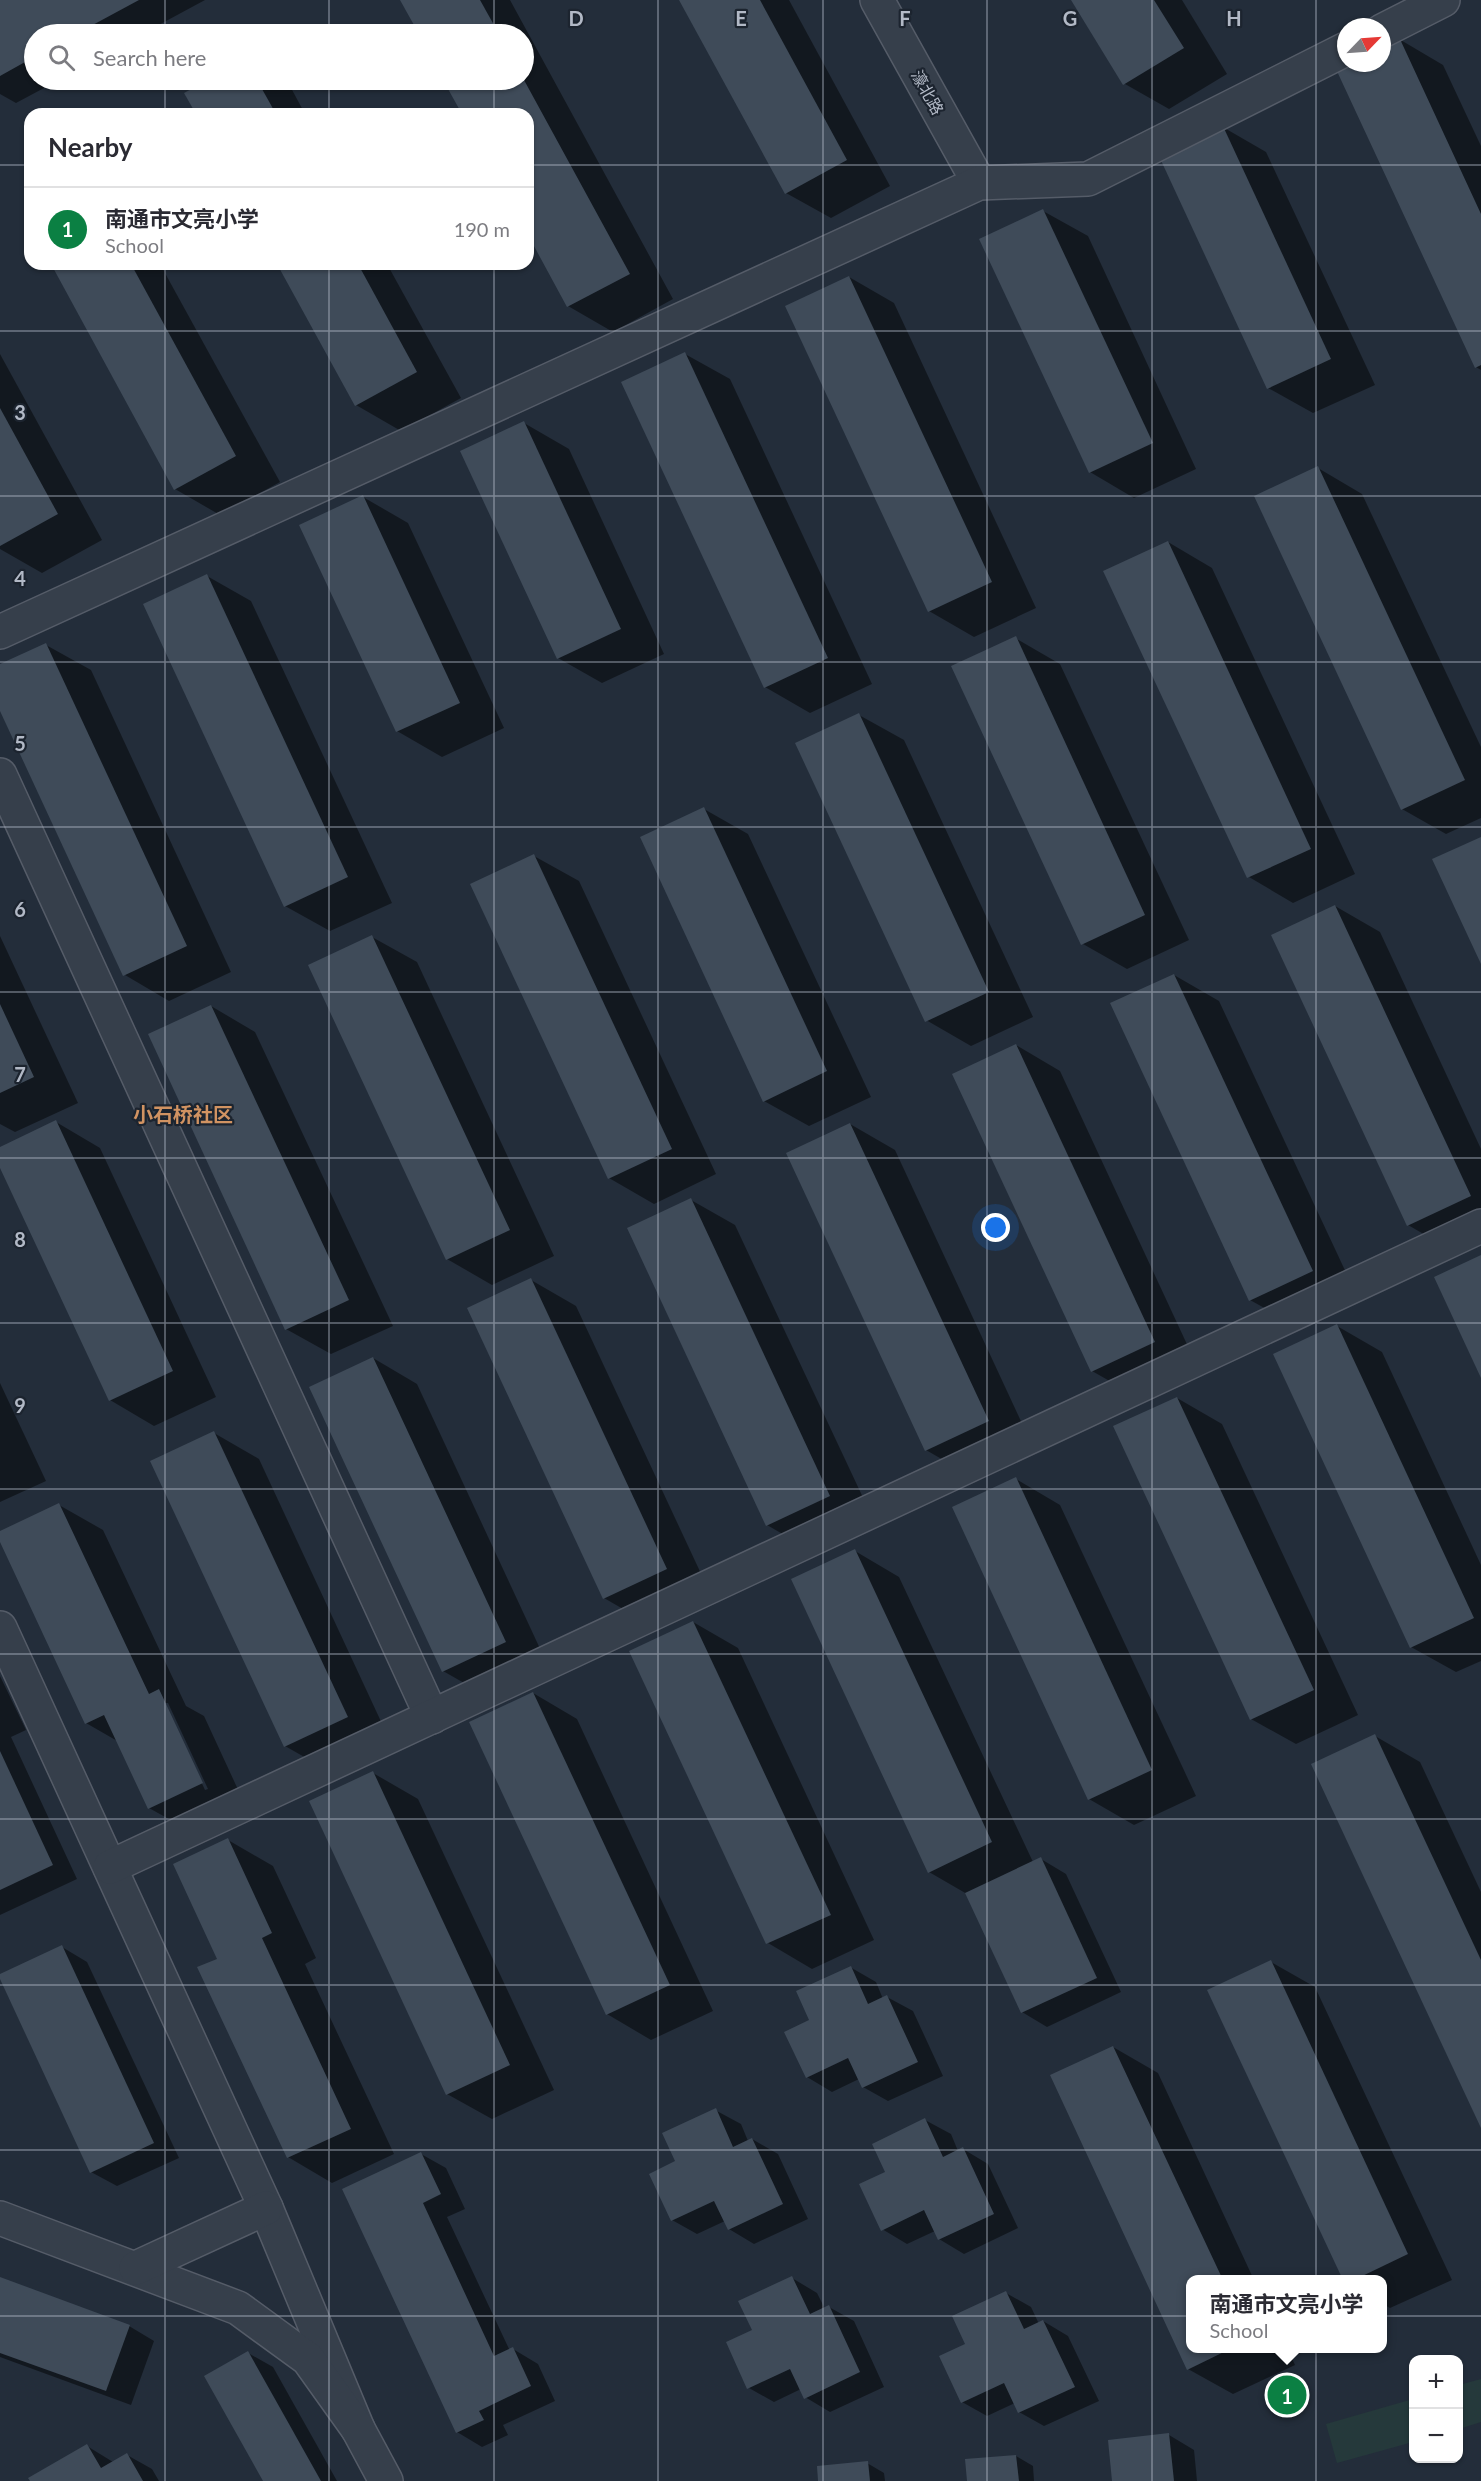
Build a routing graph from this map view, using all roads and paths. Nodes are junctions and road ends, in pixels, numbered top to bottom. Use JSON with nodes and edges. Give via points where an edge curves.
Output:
{"nodes":[{"id":1,"x":877,"y":0,"type":"edge"},
{"id":2,"x":1443,"y":0,"type":"edge"},
{"id":3,"x":1391,"y":26,"type":"edge"},
{"id":4,"x":1337,"y":54,"type":"edge"},
{"id":5,"x":979,"y":183,"type":"junction"},
{"id":6,"x":0,"y":632,"type":"edge"},
{"id":7,"x":0,"y":775,"type":"edge"},
{"id":8,"x":1481,"y":1226,"type":"edge"},
{"id":9,"x":0,"y":1628,"type":"edge"},
{"id":10,"x":432,"y":1716,"type":"junction"},
{"id":11,"x":110,"y":1867,"type":"junction"},
{"id":12,"x":266,"y":2208,"type":"junction"},
{"id":13,"x":0,"y":2218,"type":"edge"},
{"id":14,"x":136,"y":2268,"type":"junction"},
{"id":15,"x":358,"y":2429,"type":"junction"},
{"id":16,"x":386,"y":2481,"type":"edge"}],
"edges":[{"from":1,"to":5,"type":"street","name":"濠北路"},
{"from":2,"to":3,"type":"street"},
{"from":4,"to":5,"type":"street","via":[[1088,179]]},
{"from":5,"to":6,"type":"street"},
{"from":7,"to":10,"type":"street"},
{"from":8,"to":10,"type":"street"},
{"from":9,"to":11,"type":"street"},
{"from":10,"to":11,"type":"street"},
{"from":11,"to":12,"type":"street"},
{"from":12,"to":14,"type":"street"},
{"from":12,"to":15,"type":"street"},
{"from":13,"to":14,"type":"street"},
{"from":14,"to":15,"type":"street","via":[[238,2308],[308,2359]]},
{"from":15,"to":16,"type":"street"}]}
